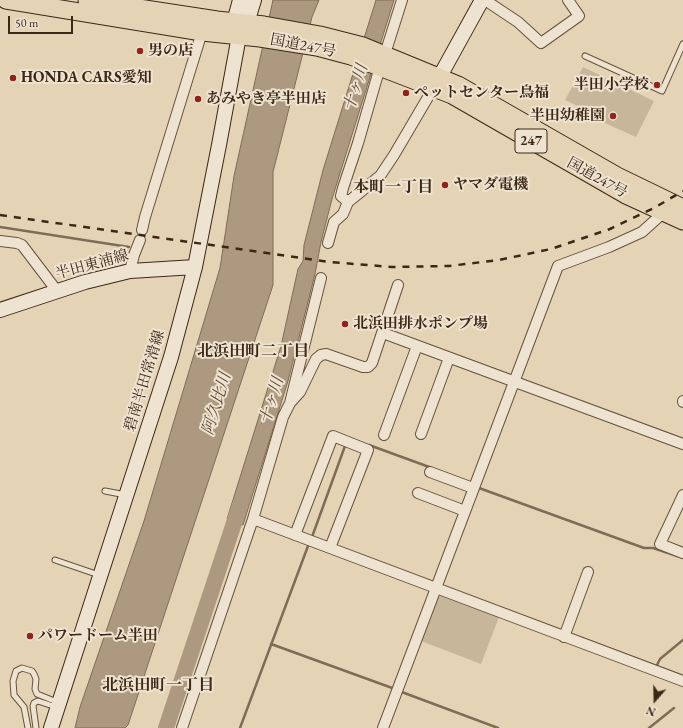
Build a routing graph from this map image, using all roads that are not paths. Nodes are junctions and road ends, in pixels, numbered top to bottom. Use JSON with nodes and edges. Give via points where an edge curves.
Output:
{"nodes":[{"id":1,"x":6,"y":0,"type":"edge"},
{"id":2,"x":87,"y":0,"type":"edge"},
{"id":3,"x":240,"y":0,"type":"edge"},
{"id":4,"x":254,"y":0,"type":"edge"},
{"id":5,"x":402,"y":0,"type":"edge"},
{"id":6,"x":484,"y":0,"type":"edge"},
{"id":7,"x":568,"y":0,"type":"edge"},
{"id":8,"x":249,"y":29,"type":"junction"},
{"id":9,"x":202,"y":32,"type":"junction"},
{"id":10,"x":683,"y":44,"type":"edge"},
{"id":11,"x":585,"y":56,"type":"dead end"},
{"id":12,"x":380,"y":60,"type":"junction"},
{"id":13,"x":437,"y":82,"type":"junction"},
{"id":14,"x":348,"y":202,"type":"junction"},
{"id":15,"x":683,"y":208,"type":"edge"},
{"id":16,"x":663,"y":213,"type":"junction"},
{"id":17,"x":683,"y":221,"type":"edge"},
{"id":18,"x":0,"y":241,"type":"edge"},
{"id":19,"x":328,"y":243,"type":"dead end"},
{"id":20,"x":195,"y":267,"type":"junction"},
{"id":21,"x":130,"y":271,"type":"junction"},
{"id":22,"x":321,"y":278,"type":"dead end"},
{"id":23,"x":398,"y":285,"type":"dead end"},
{"id":24,"x":57,"y":291,"type":"junction"},
{"id":25,"x":0,"y":310,"type":"edge"},
{"id":26,"x":383,"y":333,"type":"junction"},
{"id":27,"x":417,"y":346,"type":"junction"},
{"id":28,"x":450,"y":358,"type":"junction"},
{"id":29,"x":514,"y":382,"type":"junction"},
{"id":30,"x":290,"y":403,"type":"junction"},
{"id":31,"x":421,"y":434,"type":"dead end"},
{"id":32,"x":384,"y":435,"type":"dead end"},
{"id":33,"x":683,"y":444,"type":"edge"},
{"id":34,"x":430,"y":472,"type":"dead end"},
{"id":35,"x":473,"y":488,"type":"junction"},
{"id":36,"x":105,"y":490,"type":"dead end"},
{"id":37,"x":418,"y":493,"type":"dead end"},
{"id":38,"x":127,"y":495,"type":"junction"},
{"id":39,"x":683,"y":495,"type":"edge"},
{"id":40,"x":465,"y":511,"type":"junction"},
{"id":41,"x":253,"y":519,"type":"junction"},
{"id":42,"x":295,"y":535,"type":"junction"},
{"id":43,"x":330,"y":548,"type":"junction"},
{"id":44,"x":683,"y":553,"type":"edge"},
{"id":45,"x":55,"y":560,"type":"dead end"},
{"id":46,"x":588,"y":572,"type":"dead end"},
{"id":47,"x":100,"y":576,"type":"junction"},
{"id":48,"x":436,"y":588,"type":"junction"},
{"id":49,"x":564,"y":637,"type":"junction"},
{"id":50,"x":683,"y":681,"type":"edge"},
{"id":51,"x":58,"y":705,"type":"junction"},
{"id":52,"x":28,"y":728,"type":"edge"},
{"id":53,"x":36,"y":728,"type":"edge"},
{"id":54,"x":51,"y":728,"type":"edge"},
{"id":55,"x":182,"y":728,"type":"edge"},
{"id":56,"x":383,"y":728,"type":"edge"}],
"edges":[{"from":1,"to":9,"type":"highway","name":"国道247号","number":"247"},
{"from":2,"to":8,"type":"highway","name":"国道247号","number":"247","via":[[217,20]]},
{"from":3,"to":8,"type":"main road","name":"碧南半田常滑線"},
{"from":4,"to":8,"type":"main road","name":"碧南半田常滑線"},
{"from":5,"to":12,"type":"street"},
{"from":6,"to":7,"type":"street","via":[[518,22],[541,43],[579,16]]},
{"from":6,"to":13,"type":"main road"},
{"from":8,"to":9,"type":"highway","name":"国道247号","number":"247"},
{"from":8,"to":12,"type":"highway","name":"国道247号","number":"247","via":[[317,48],[348,48]]},
{"from":8,"to":20,"type":"main road","name":"碧南半田常滑線","via":[[219,145]]},
{"from":9,"to":21,"type":"street"},
{"from":10,"to":11,"type":"lane","via":[[662,91]]},
{"from":12,"to":13,"type":"highway","name":"国道247号","number":"247"},
{"from":12,"to":14,"type":"street","via":[[341,196]]},
{"from":13,"to":14,"type":"street","via":[[380,176]]},
{"from":13,"to":15,"type":"highway","name":"国道247号","number":"247","via":[[458,85],[535,124],[617,176]]},
{"from":13,"to":16,"type":"highway","name":"国道247号","number":"247","via":[[452,95],[626,195]]},
{"from":14,"to":19,"type":"street","via":[[343,214],[334,222]]},
{"from":16,"to":17,"type":"highway","name":"国道247号","number":"247"},
{"from":16,"to":29,"type":"street","via":[[642,232],[558,266]]},
{"from":18,"to":24,"type":"street","via":[[22,245]]},
{"from":20,"to":21,"type":"main road","name":"半田東浦線"},
{"from":20,"to":38,"type":"main road","name":"碧南半田常滑線","via":[[171,357]]},
{"from":21,"to":24,"type":"main road","name":"半田東浦線"},
{"from":22,"to":30,"type":"street"},
{"from":23,"to":26,"type":"street"},
{"from":24,"to":25,"type":"main road","name":"半田東浦線"},
{"from":26,"to":27,"type":"street"},
{"from":26,"to":30,"type":"street","via":[[372,363],[368,367],[326,354],[321,355],[316,359],[300,392]]},
{"from":27,"to":28,"type":"street"},
{"from":27,"to":32,"type":"street"},
{"from":28,"to":29,"type":"street"},
{"from":28,"to":31,"type":"street"},
{"from":29,"to":33,"type":"street"},
{"from":29,"to":35,"type":"street"},
{"from":30,"to":41,"type":"street","via":[[283,417]]},
{"from":34,"to":35,"type":"street"},
{"from":35,"to":40,"type":"street"},
{"from":36,"to":38,"type":"lane"},
{"from":37,"to":40,"type":"street"},
{"from":38,"to":47,"type":"main road","name":"碧南半田常滑線"},
{"from":39,"to":44,"type":"street","via":[[660,544]]},
{"from":40,"to":48,"type":"street"},
{"from":41,"to":42,"type":"street"},
{"from":41,"to":55,"type":"street"},
{"from":42,"to":43,"type":"street"},
{"from":42,"to":43,"type":"street","via":[[333,436],[368,450]]},
{"from":43,"to":48,"type":"street"},
{"from":45,"to":47,"type":"lane"},
{"from":46,"to":49,"type":"street"},
{"from":47,"to":51,"type":"main road","name":"碧南半田常滑線"},
{"from":48,"to":49,"type":"street"},
{"from":48,"to":56,"type":"street"},
{"from":49,"to":50,"type":"street"},
{"from":51,"to":52,"type":"lane","via":[[37,694],[36,679],[32,671],[22,668],[16,671],[13,690],[24,707]]},
{"from":51,"to":53,"type":"lane","via":[[38,701],[34,703]]},
{"from":51,"to":54,"type":"main road","name":"碧南半田常滑線"}]}
